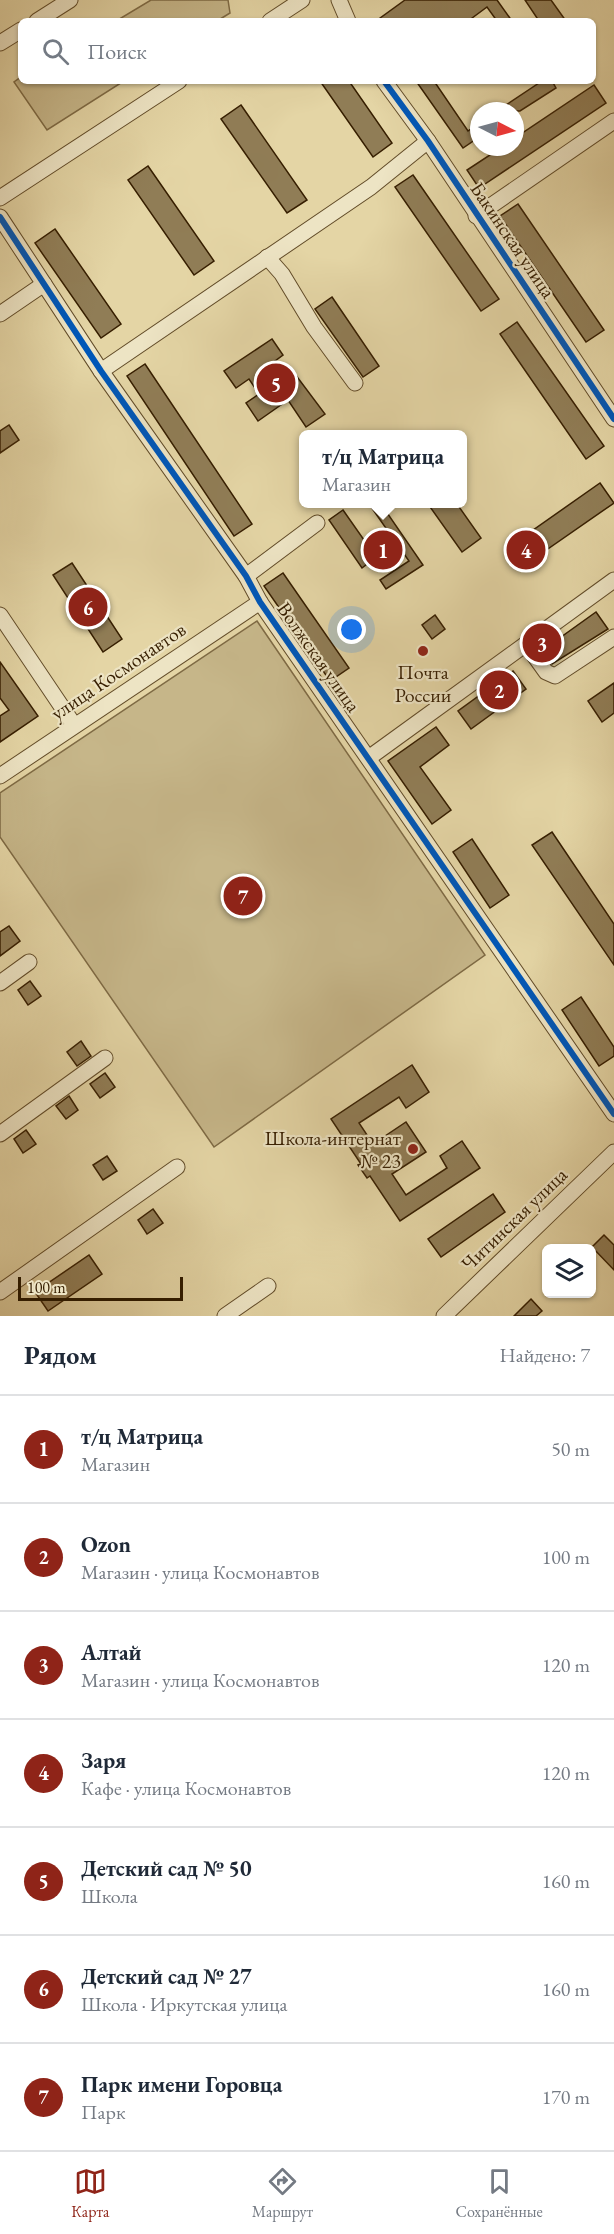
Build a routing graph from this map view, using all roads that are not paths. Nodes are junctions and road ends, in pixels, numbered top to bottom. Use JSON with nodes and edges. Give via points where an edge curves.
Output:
{"nodes":[{"id":1,"x":70,"y":0,"type":"edge"},
{"id":2,"x":302,"y":0,"type":"edge"},
{"id":3,"x":339,"y":0,"type":"edge"},
{"id":4,"x":41,"y":18,"type":"edge"},
{"id":5,"x":275,"y":18,"type":"edge"},
{"id":6,"x":347,"y":18,"type":"edge"},
{"id":7,"x":18,"y":32,"type":"edge"},
{"id":8,"x":0,"y":43,"type":"edge"},
{"id":9,"x":173,"y":84,"type":"edge"},
{"id":10,"x":386,"y":84,"type":"edge"},
{"id":11,"x":614,"y":121,"type":"edge"},
{"id":12,"x":428,"y":141,"type":"junction"},
{"id":13,"x":0,"y":198,"type":"edge"},
{"id":14,"x":476,"y":216,"type":"junction"},
{"id":15,"x":0,"y":217,"type":"edge"},
{"id":16,"x":267,"y":257,"type":"junction"},
{"id":17,"x":44,"y":284,"type":"junction"},
{"id":18,"x":0,"y":314,"type":"edge"},
{"id":19,"x":101,"y":372,"type":"junction"},
{"id":20,"x":355,"y":383,"type":"dead end"},
{"id":21,"x":614,"y":419,"type":"edge"},
{"id":22,"x":317,"y":523,"type":"dead end"},
{"id":23,"x":246,"y":576,"type":"junction"},
{"id":24,"x":614,"y":580,"type":"edge"},
{"id":25,"x":260,"y":602,"type":"junction"},
{"id":26,"x":0,"y":615,"type":"edge"},
{"id":27,"x":614,"y":637,"type":"edge"},
{"id":28,"x":526,"y":644,"type":"junction"},
{"id":29,"x":74,"y":725,"type":"junction"},
{"id":30,"x":370,"y":757,"type":"junction"},
{"id":31,"x":0,"y":776,"type":"edge"},
{"id":32,"x":29,"y":962,"type":"dead end"},
{"id":33,"x":0,"y":983,"type":"edge"},
{"id":34,"x":105,"y":1058,"type":"dead end"},
{"id":35,"x":614,"y":1114,"type":"edge"},
{"id":36,"x":0,"y":1134,"type":"edge"},
{"id":37,"x":614,"y":1152,"type":"edge"},
{"id":38,"x":177,"y":1167,"type":"dead end"},
{"id":39,"x":268,"y":1286,"type":"dead end"},
{"id":40,"x":0,"y":1292,"type":"edge"},
{"id":41,"x":225,"y":1316,"type":"edge"},
{"id":42,"x":444,"y":1316,"type":"edge"}],
"edges":[{"from":1,"to":4,"type":"street"},
{"from":2,"to":5,"type":"street"},
{"from":3,"to":6,"type":"street"},
{"from":7,"to":8,"type":"street"},
{"from":9,"to":13,"type":"street"},
{"from":10,"to":12,"type":"street","name":"Бакинская улица"},
{"from":11,"to":14,"type":"street"},
{"from":12,"to":14,"type":"street","name":"Бакинская улица"},
{"from":12,"to":16,"type":"street","via":[[371,187]]},
{"from":14,"to":21,"type":"street","name":"Бакинская улица"},
{"from":15,"to":17,"type":"street","name":"Волжская улица"},
{"from":16,"to":19,"type":"street"},
{"from":16,"to":20,"type":"street"},
{"from":17,"to":18,"type":"street"},
{"from":17,"to":19,"type":"street","name":"Волжская улица"},
{"from":19,"to":23,"type":"street","name":"Волжская улица"},
{"from":22,"to":23,"type":"street"},
{"from":23,"to":25,"type":"street","name":"Волжская улица"},
{"from":24,"to":28,"type":"street"},
{"from":25,"to":29,"type":"street","name":"улица Космонавтов"},
{"from":25,"to":30,"type":"street","name":"Волжская улица"},
{"from":26,"to":29,"type":"street"},
{"from":27,"to":28,"type":"street","via":[[555,676],[546,672]]},
{"from":28,"to":30,"type":"street"},
{"from":29,"to":31,"type":"street","name":"улица Космонавтов"},
{"from":30,"to":35,"type":"street","name":"Волжская улица"},
{"from":32,"to":33,"type":"street"},
{"from":34,"to":36,"type":"street"},
{"from":37,"to":42,"type":"street","name":"Читинская улица"},
{"from":38,"to":40,"type":"street"},
{"from":39,"to":41,"type":"street"}]}
